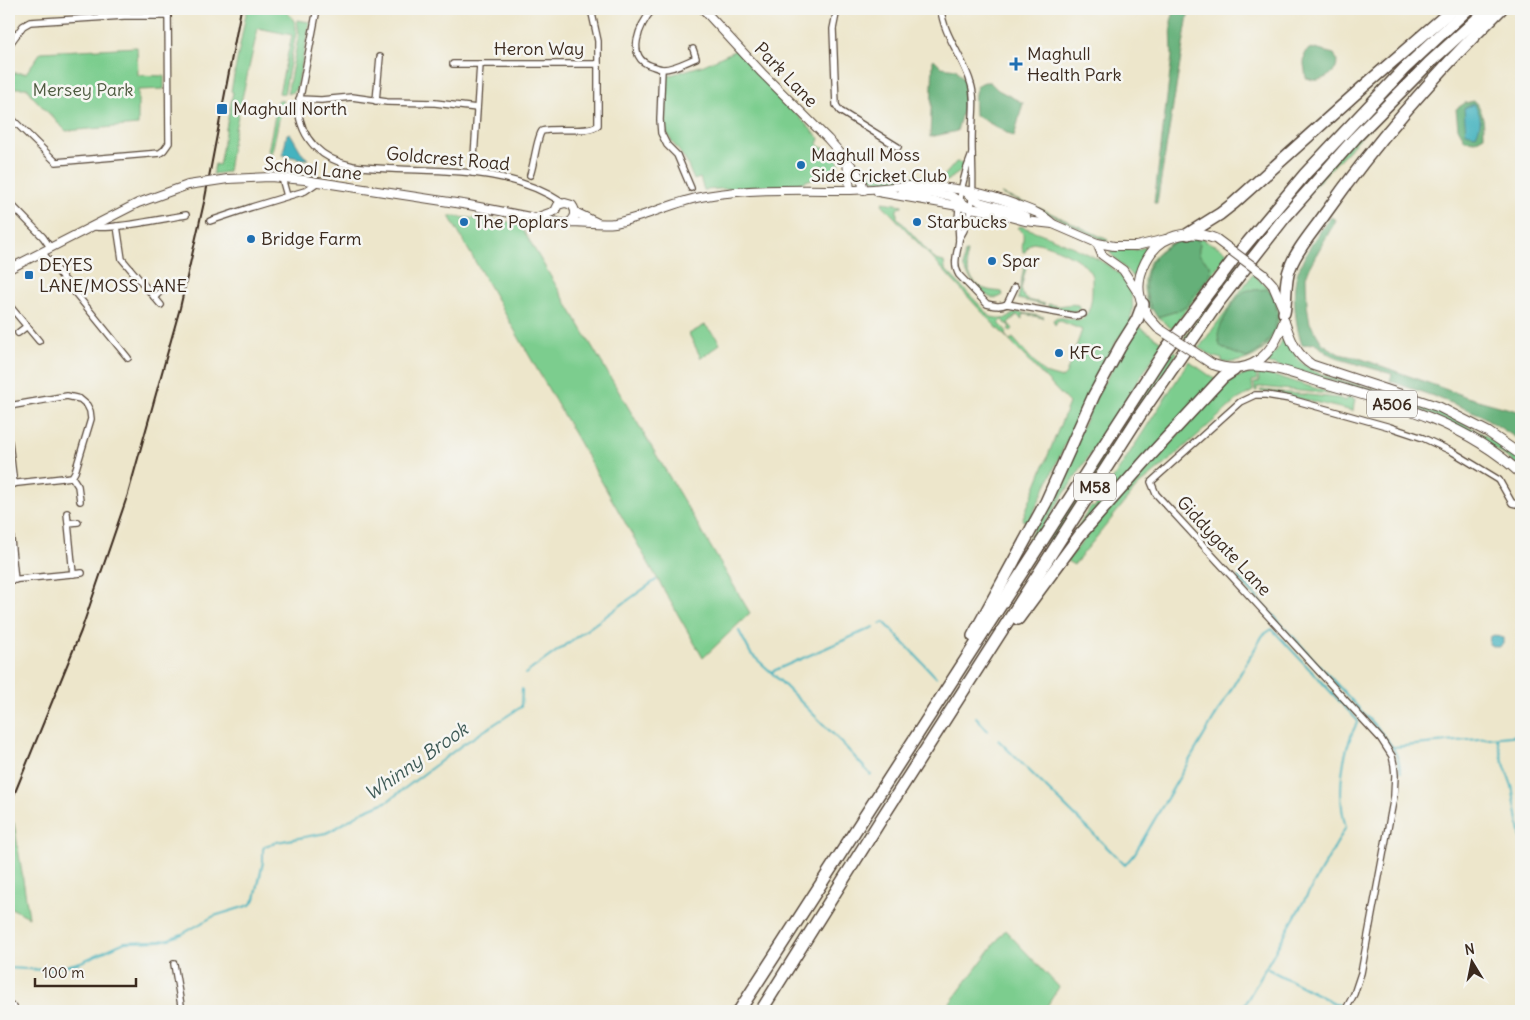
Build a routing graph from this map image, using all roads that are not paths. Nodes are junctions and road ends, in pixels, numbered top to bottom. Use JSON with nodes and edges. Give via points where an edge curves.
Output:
{"nodes":[{"id":1,"x":168,"y":9,"type":"edge"},
{"id":2,"x":317,"y":9,"type":"edge"},
{"id":3,"x":591,"y":9,"type":"edge"},
{"id":4,"x":653,"y":9,"type":"edge"},
{"id":5,"x":703,"y":9,"type":"edge"},
{"id":6,"x":837,"y":9,"type":"edge"},
{"id":7,"x":941,"y":9,"type":"edge"},
{"id":8,"x":1453,"y":9,"type":"edge"},
{"id":9,"x":1468,"y":9,"type":"edge"},
{"id":10,"x":1488,"y":9,"type":"edge"},
{"id":11,"x":1501,"y":9,"type":"edge"},
{"id":12,"x":168,"y":16,"type":"junction"},
{"id":13,"x":9,"y":45,"type":"edge"},
{"id":14,"x":693,"y":50,"type":"dead end"},
{"id":15,"x":380,"y":57,"type":"dead end"},
{"id":16,"x":453,"y":64,"type":"dead end"},
{"id":17,"x":480,"y":64,"type":"junction"},
{"id":18,"x":598,"y":64,"type":"junction"},
{"id":19,"x":662,"y":69,"type":"junction"},
{"id":20,"x":299,"y":99,"type":"junction"},
{"id":21,"x":376,"y":101,"type":"junction"},
{"id":22,"x":477,"y":108,"type":"junction"},
{"id":23,"x":9,"y":116,"type":"edge"},
{"id":24,"x":898,"y":147,"type":"dead end"},
{"id":25,"x":972,"y":152,"type":"junction"},
{"id":26,"x":847,"y":162,"type":"junction"},
{"id":27,"x":473,"y":173,"type":"junction"},
{"id":28,"x":530,"y":175,"type":"dead end"},
{"id":29,"x":282,"y":178,"type":"junction"},
{"id":30,"x":318,"y":182,"type":"junction"},
{"id":31,"x":691,"y":188,"type":"dead end"},
{"id":32,"x":887,"y":188,"type":"junction"},
{"id":33,"x":850,"y":190,"type":"junction"},
{"id":34,"x":867,"y":190,"type":"junction"},
{"id":35,"x":962,"y":190,"type":"junction"},
{"id":36,"x":972,"y":194,"type":"junction"},
{"id":37,"x":287,"y":196,"type":"junction"},
{"id":38,"x":9,"y":202,"type":"edge"},
{"id":39,"x":960,"y":204,"type":"junction"},
{"id":40,"x":558,"y":207,"type":"junction"},
{"id":41,"x":970,"y":208,"type":"junction"},
{"id":42,"x":575,"y":212,"type":"junction"},
{"id":43,"x":186,"y":215,"type":"dead end"},
{"id":44,"x":538,"y":217,"type":"junction"},
{"id":45,"x":210,"y":221,"type":"dead end"},
{"id":46,"x":559,"y":222,"type":"junction"},
{"id":47,"x":570,"y":222,"type":"junction"},
{"id":48,"x":1034,"y":222,"type":"junction"},
{"id":49,"x":598,"y":223,"type":"junction"},
{"id":50,"x":1054,"y":224,"type":"junction"},
{"id":51,"x":92,"y":226,"type":"junction"},
{"id":52,"x":117,"y":226,"type":"junction"},
{"id":53,"x":1188,"y":234,"type":"junction"},
{"id":54,"x":1168,"y":238,"type":"junction"},
{"id":55,"x":959,"y":239,"type":"junction"},
{"id":56,"x":1097,"y":243,"type":"junction"},
{"id":57,"x":50,"y":247,"type":"junction"},
{"id":58,"x":42,"y":252,"type":"junction"},
{"id":59,"x":9,"y":269,"type":"edge"},
{"id":60,"x":1014,"y":287,"type":"dead end"},
{"id":61,"x":165,"y":288,"type":"dead end"},
{"id":62,"x":154,"y":297,"type":"junction"},
{"id":63,"x":1141,"y":300,"type":"junction"},
{"id":64,"x":1007,"y":304,"type":"junction"},
{"id":65,"x":9,"y":305,"type":"edge"},
{"id":66,"x":162,"y":305,"type":"dead end"},
{"id":67,"x":1083,"y":314,"type":"dead end"},
{"id":68,"x":1284,"y":317,"type":"junction"},
{"id":69,"x":27,"y":326,"type":"junction"},
{"id":70,"x":18,"y":333,"type":"dead end"},
{"id":71,"x":39,"y":341,"type":"dead end"},
{"id":72,"x":128,"y":358,"type":"dead end"},
{"id":73,"x":1249,"y":366,"type":"junction"},
{"id":74,"x":1234,"y":370,"type":"junction"},
{"id":75,"x":9,"y":406,"type":"edge"},
{"id":76,"x":9,"y":442,"type":"edge"},
{"id":77,"x":1521,"y":455,"type":"edge"},
{"id":78,"x":1521,"y":474,"type":"edge"},
{"id":79,"x":72,"y":477,"type":"junction"},
{"id":80,"x":11,"y":484,"type":"edge"},
{"id":81,"x":80,"y":501,"type":"dead end"},
{"id":82,"x":1521,"y":505,"type":"edge"},
{"id":83,"x":67,"y":513,"type":"dead end"},
{"id":84,"x":9,"y":520,"type":"edge"},
{"id":85,"x":78,"y":522,"type":"dead end"},
{"id":86,"x":68,"y":523,"type":"junction"},
{"id":87,"x":9,"y":530,"type":"edge"},
{"id":88,"x":82,"y":573,"type":"dead end"},
{"id":89,"x":73,"y":574,"type":"junction"},
{"id":90,"x":12,"y":580,"type":"edge"},
{"id":91,"x":963,"y":692,"type":"junction"},
{"id":92,"x":922,"y":727,"type":"junction"},
{"id":93,"x":174,"y":964,"type":"dead end"},
{"id":94,"x":182,"y":1011,"type":"edge"},
{"id":95,"x":739,"y":1011,"type":"edge"},
{"id":96,"x":761,"y":1011,"type":"edge"},
{"id":97,"x":1346,"y":1011,"type":"edge"}],
"edges":[{"from":1,"to":12,"type":"street"},
{"from":2,"to":20,"type":"street","name":"Goldcrest Road"},
{"from":3,"to":18,"type":"street","name":"Goldcrest Road","via":[[598,42]]},
{"from":4,"to":19,"type":"street","via":[[637,38],[636,49],[638,57],[645,63]]},
{"from":5,"to":26,"type":"street","name":"Park Lane"},
{"from":6,"to":24,"type":"street","via":[[834,29],[836,105],[840,111]]},
{"from":7,"to":25,"type":"street","via":[[972,89]]},
{"from":8,"to":53,"type":"highway","via":[[1234,203]]},
{"from":9,"to":92,"type":"highway","number":"M58","via":[[1354,121],[1233,260],[1166,349]]},
{"from":10,"to":91,"type":"highway","number":"M58","via":[[1355,138],[1241,272],[1156,392]]},
{"from":11,"to":68,"type":"highway","via":[[1403,114],[1330,207],[1290,267]]},
{"from":12,"to":13,"type":"street","via":[[30,22]]},
{"from":12,"to":23,"type":"street","via":[[168,142],[160,153],[56,162]]},
{"from":14,"to":19,"type":"street","via":[[696,58]]},
{"from":15,"to":21,"type":"street"},
{"from":16,"to":17,"type":"street","name":"Heron Way"},
{"from":17,"to":18,"type":"street","name":"Heron Way"},
{"from":17,"to":22,"type":"street","name":"Heron Way"},
{"from":18,"to":28,"type":"street","name":"Goldcrest Road","via":[[597,127],[542,131],[538,136]]},
{"from":19,"to":31,"type":"street","via":[[661,133],[677,155]]},
{"from":20,"to":21,"type":"street","via":[[352,96]]},
{"from":20,"to":27,"type":"street","name":"Goldcrest Road","via":[[298,115],[306,136],[321,153],[337,162],[361,168]]},
{"from":21,"to":22,"type":"street"},
{"from":22,"to":27,"type":"street","name":"Heron Way"},
{"from":25,"to":35,"type":"street"},
{"from":25,"to":36,"type":"street"},
{"from":26,"to":33,"type":"street"},
{"from":26,"to":34,"type":"street","name":"Park Lane"},
{"from":27,"to":40,"type":"street","name":"Goldcrest Road","via":[[510,178],[547,192]]},
{"from":29,"to":30,"type":"street","name":"School Lane"},
{"from":29,"to":37,"type":"street"},
{"from":29,"to":51,"type":"street","name":"School Lane","bridge":true,"via":[[228,179],[188,185],[138,203]]},
{"from":30,"to":37,"type":"street","via":[[305,191]]},
{"from":30,"to":44,"type":"street","name":"School Lane"},
{"from":32,"to":34,"type":"street","name":"School Lane"},
{"from":32,"to":35,"type":"street","name":"School Lane","via":[[944,187]]},
{"from":32,"to":39,"type":"street","name":"School Lane","via":[[951,196]]},
{"from":33,"to":34,"type":"street","name":"School Lane"},
{"from":33,"to":49,"type":"street","name":"School Lane","via":[[708,195],[614,223]]},
{"from":34,"to":39,"type":"street","name":"School Lane"},
{"from":35,"to":36,"type":"street","name":"School Lane"},
{"from":35,"to":39,"type":"street"},
{"from":36,"to":41,"type":"street"},
{"from":36,"to":48,"type":"street","name":"School Lane","via":[[980,202],[1013,211]]},
{"from":36,"to":50,"type":"street","name":"School Lane","via":[[1002,199],[1044,215]]},
{"from":37,"to":45,"type":"street"},
{"from":38,"to":57,"type":"street"},
{"from":39,"to":41,"type":"street","name":"School Lane"},
{"from":39,"to":55,"type":"street"},
{"from":40,"to":42,"type":"street","via":[[572,205]]},
{"from":40,"to":44,"type":"street","name":"School Lane"},
{"from":40,"to":46,"type":"street","via":[[555,216]]},
{"from":41,"to":48,"type":"street","name":"School Lane"},
{"from":41,"to":55,"type":"street","via":[[966,229]]},
{"from":42,"to":47,"type":"street"},
{"from":42,"to":49,"type":"street"},
{"from":43,"to":52,"type":"street"},
{"from":44,"to":46,"type":"street","name":"School Lane"},
{"from":46,"to":47,"type":"street","name":"School Lane"},
{"from":47,"to":49,"type":"street","name":"School Lane"},
{"from":48,"to":50,"type":"street","name":"School Lane"},
{"from":50,"to":56,"type":"street"},
{"from":51,"to":52,"type":"street"},
{"from":51,"to":57,"type":"street","name":"School Lane"},
{"from":52,"to":62,"type":"street","via":[[122,259]]},
{"from":53,"to":54,"type":"main road","number":"A506"},
{"from":53,"to":68,"type":"main road","number":"A506","bridge":true,"via":[[1216,239],[1263,274],[1278,294]]},
{"from":54,"to":56,"type":"street","via":[[1128,247]]},
{"from":54,"to":63,"type":"main road","via":[[1144,263],[1139,279]]},
{"from":55,"to":64,"type":"street","via":[[956,270],[987,304]]},
{"from":56,"to":63,"type":"street","via":[[1102,255],[1123,270]]},
{"from":57,"to":58,"type":"street","name":"School Lane"},
{"from":58,"to":59,"type":"street","name":"School Lane"},
{"from":58,"to":72,"type":"street"},
{"from":60,"to":64,"type":"street"},
{"from":61,"to":62,"type":"street"},
{"from":62,"to":66,"type":"street"},
{"from":63,"to":74,"type":"main road","bridge":true,"via":[[1148,318],[1158,328],[1212,364]]},
{"from":63,"to":92,"type":"highway","number":"M58","via":[[1137,320],[1094,395],[1038,517]]},
{"from":64,"to":67,"type":"street","via":[[1075,316]]},
{"from":65,"to":69,"type":"street"},
{"from":68,"to":73,"type":"main road","number":"A506","via":[[1278,338],[1270,350]]},
{"from":68,"to":77,"type":"main road","number":"A506","via":[[1294,348],[1305,361],[1439,407],[1488,432]]},
{"from":69,"to":70,"type":"street"},
{"from":69,"to":71,"type":"street"},
{"from":73,"to":74,"type":"main road","number":"A506"},
{"from":73,"to":78,"type":"main road","number":"A506","via":[[1267,367],[1308,378],[1430,417],[1480,442]]},
{"from":74,"to":91,"type":"highway","number":"M58","via":[[1148,458],[1080,535]]},
{"from":75,"to":79,"type":"street","via":[[67,396],[87,404],[91,419]]},
{"from":76,"to":80,"type":"street"},
{"from":79,"to":80,"type":"street"},
{"from":79,"to":81,"type":"street","via":[[78,486]]},
{"from":82,"to":97,"type":"street","name":"Giddygate Lane","via":[[1512,503],[1499,480],[1423,438],[1266,395],[1240,402],[1151,482],[1156,494],[1381,739],[1392,756],[1394,796],[1361,973]]},
{"from":83,"to":86,"type":"street"},
{"from":84,"to":87,"type":"street"},
{"from":85,"to":86,"type":"street"},
{"from":86,"to":89,"type":"street"},
{"from":87,"to":90,"type":"street"},
{"from":88,"to":89,"type":"street"},
{"from":89,"to":90,"type":"street"},
{"from":91,"to":96,"type":"highway","number":"M58"},
{"from":92,"to":95,"type":"highway","number":"M58"},
{"from":93,"to":94,"type":"street"}]}
